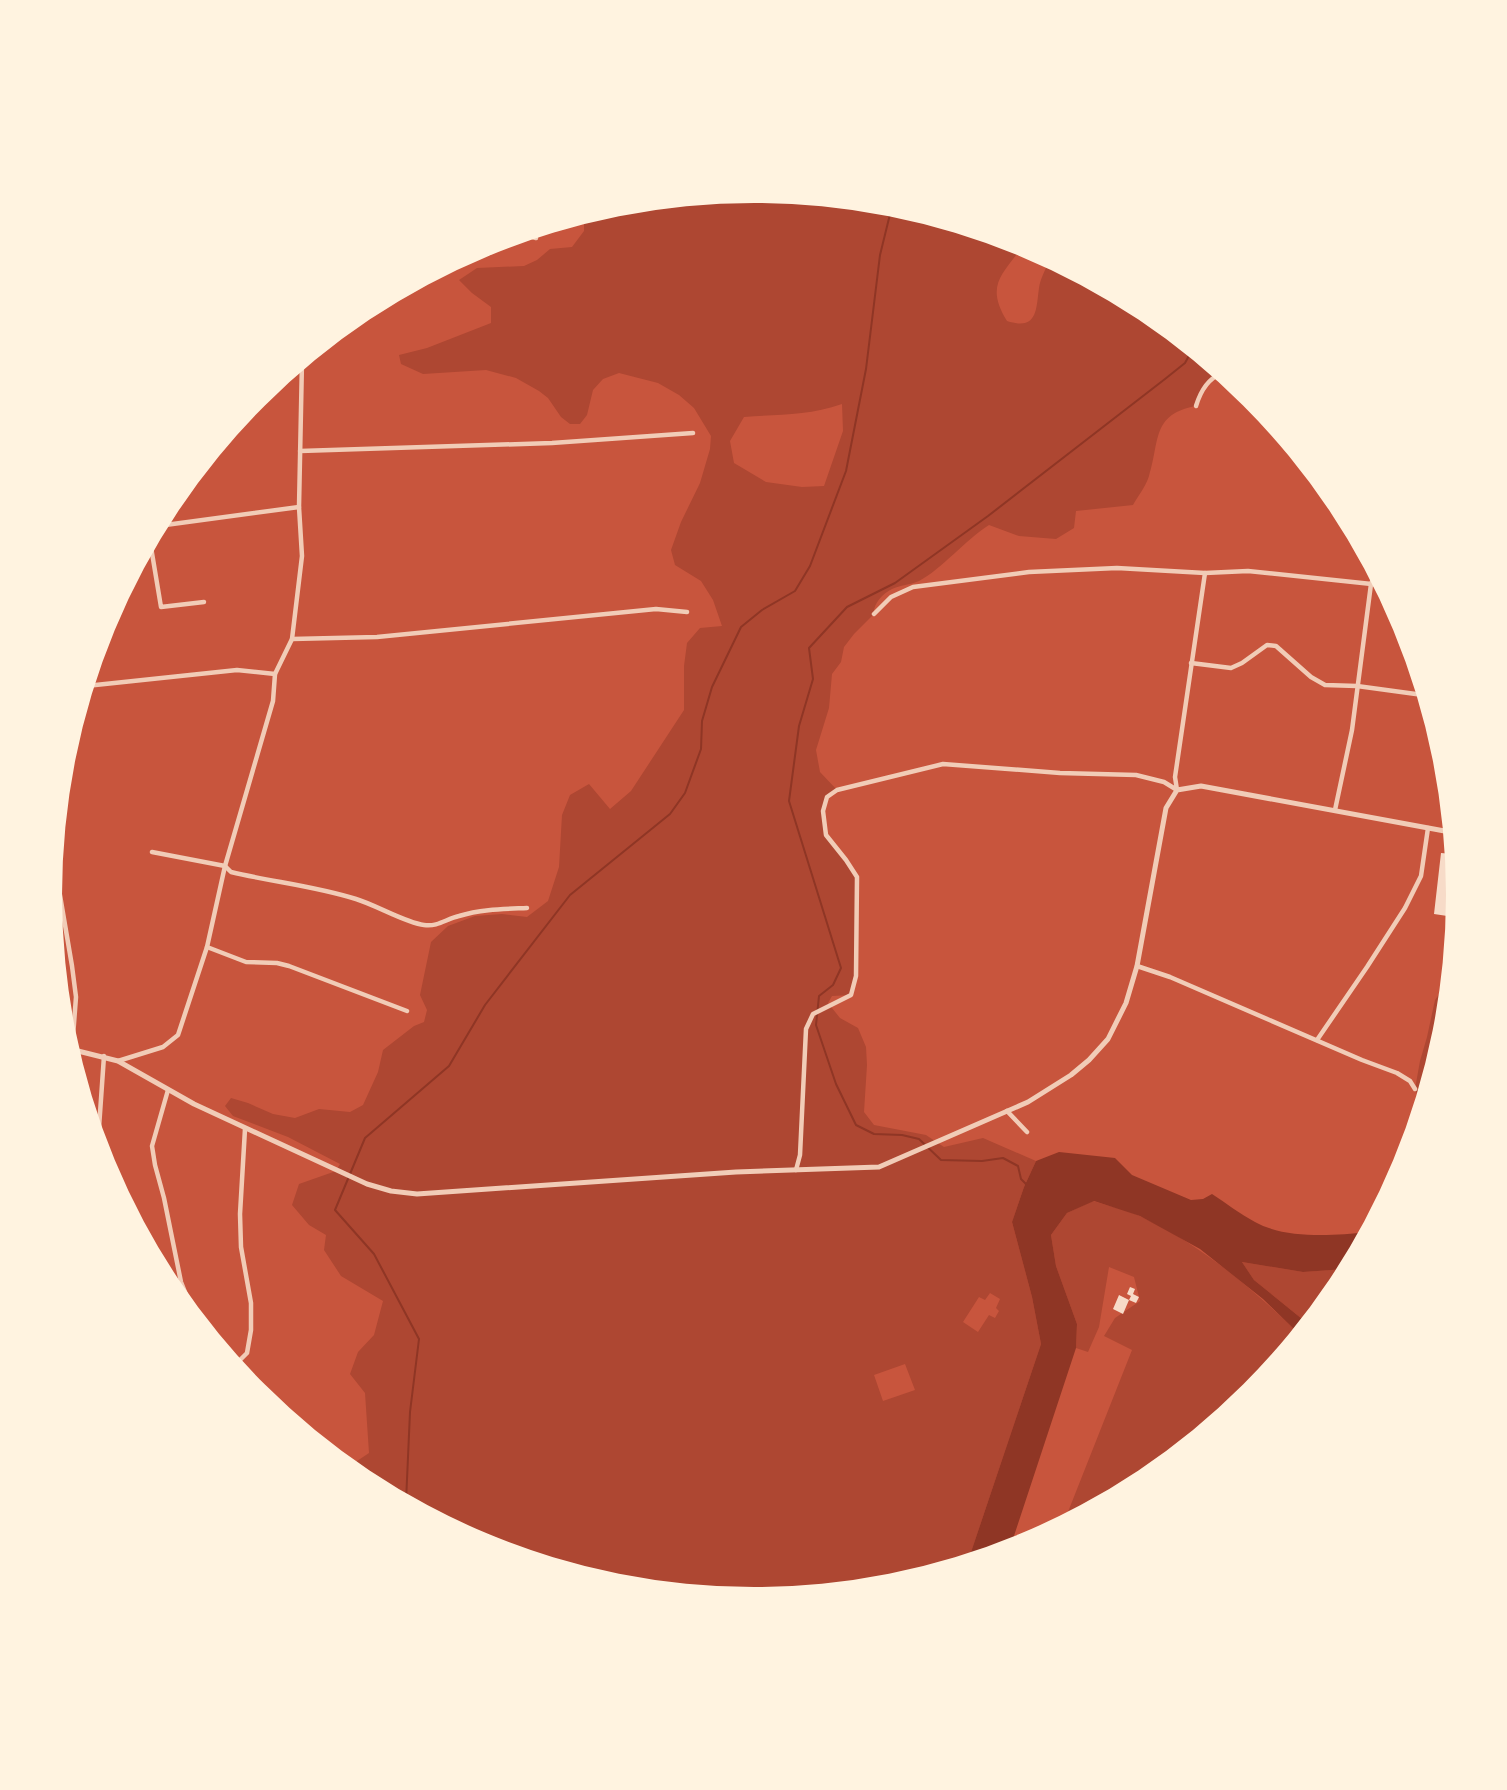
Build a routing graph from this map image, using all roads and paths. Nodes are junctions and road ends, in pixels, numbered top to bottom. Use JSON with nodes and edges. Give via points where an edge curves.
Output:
{"nodes":[{"id":1,"x":302,"y":371,"type":"edge"},
{"id":2,"x":1213,"y":378,"type":"edge"},
{"id":3,"x":1196,"y":406,"type":"dead end"},
{"id":4,"x":693,"y":433,"type":"dead end"},
{"id":5,"x":300,"y":451,"type":"junction"},
{"id":6,"x":300,"y":507,"type":"junction"},
{"id":7,"x":169,"y":524,"type":"edge"},
{"id":8,"x":152,"y":553,"type":"edge"},
{"id":9,"x":1205,"y":573,"type":"junction"},
{"id":10,"x":1371,"y":584,"type":"joint"},
{"id":11,"x":204,"y":602,"type":"dead end"},
{"id":12,"x":687,"y":612,"type":"dead end"},
{"id":13,"x":874,"y":615,"type":"dead end"},
{"id":14,"x":292,"y":639,"type":"junction"},
{"id":15,"x":1191,"y":663,"type":"junction"},
{"id":16,"x":275,"y":674,"type":"junction"},
{"id":17,"x":94,"y":685,"type":"edge"},
{"id":18,"x":1357,"y":686,"type":"junction"},
{"id":19,"x":1415,"y":694,"type":"edge"},
{"id":20,"x":1177,"y":790,"type":"junction"},
{"id":21,"x":1335,"y":810,"type":"junction"},
{"id":22,"x":1428,"y":828,"type":"junction"},
{"id":23,"x":1442,"y":831,"type":"edge"},
{"id":24,"x":152,"y":852,"type":"dead end"},
{"id":25,"x":225,"y":866,"type":"junction"},
{"id":26,"x":527,"y":908,"type":"dead end"},
{"id":27,"x":62,"y":909,"type":"edge"},
{"id":28,"x":207,"y":947,"type":"junction"},
{"id":29,"x":1137,"y":966,"type":"junction"},
{"id":30,"x":407,"y":1011,"type":"dead end"},
{"id":31,"x":74,"y":1022,"type":"edge"},
{"id":32,"x":1317,"y":1040,"type":"junction"},
{"id":33,"x":80,"y":1052,"type":"edge"},
{"id":34,"x":104,"y":1056,"type":"junction"},
{"id":35,"x":118,"y":1061,"type":"junction"},
{"id":36,"x":1415,"y":1089,"type":"dead end"},
{"id":37,"x":168,"y":1090,"type":"junction"},
{"id":38,"x":1007,"y":1111,"type":"junction"},
{"id":39,"x":99,"y":1121,"type":"edge"},
{"id":40,"x":245,"y":1129,"type":"junction"},
{"id":41,"x":1027,"y":1132,"type":"dead end"},
{"id":42,"x":796,"y":1170,"type":"junction"},
{"id":43,"x":182,"y":1285,"type":"edge"},
{"id":44,"x":241,"y":1359,"type":"edge"}],
"edges":[{"from":1,"to":5,"type":"street"},
{"from":2,"to":3,"type":"street","via":[[1200,392]]},
{"from":4,"to":5,"type":"street","via":[[552,443]]},
{"from":5,"to":6,"type":"street"},
{"from":6,"to":7,"type":"street"},
{"from":6,"to":14,"type":"street","via":[[302,556]]},
{"from":8,"to":11,"type":"street","via":[[161,607]]},
{"from":9,"to":10,"type":"street","via":[[1248,571]]},
{"from":9,"to":13,"type":"street","via":[[1118,568],[1029,572],[914,587],[891,597]]},
{"from":9,"to":15,"type":"street"},
{"from":10,"to":18,"type":"street"},
{"from":12,"to":14,"type":"street","via":[[656,609],[377,637]]},
{"from":14,"to":16,"type":"street"},
{"from":15,"to":18,"type":"street","via":[[1231,668],[1267,645],[1276,646],[1326,685]]},
{"from":15,"to":20,"type":"street","via":[[1175,777]]},
{"from":16,"to":17,"type":"street","via":[[237,670]]},
{"from":16,"to":25,"type":"street","via":[[273,701]]},
{"from":18,"to":19,"type":"street"},
{"from":18,"to":21,"type":"street"},
{"from":20,"to":21,"type":"street","via":[[1201,786]]},
{"from":20,"to":29,"type":"street","via":[[1166,808]]},
{"from":20,"to":42,"type":"street","via":[[1164,782],[1136,775],[943,764],[837,790],[827,797],[822,811],[826,835],[857,877],[856,976],[851,995],[813,1014],[806,1029]]},
{"from":21,"to":22,"type":"street"},
{"from":22,"to":23,"type":"street"},
{"from":22,"to":32,"type":"street","via":[[1421,876],[1405,908]]},
{"from":24,"to":25,"type":"street"},
{"from":25,"to":26,"type":"street","via":[[231,872],[358,900],[423,925],[439,925],[475,912]]},
{"from":25,"to":28,"type":"street"},
{"from":27,"to":31,"type":"street","via":[[76,997]]},
{"from":28,"to":30,"type":"street","via":[[246,962],[289,966]]},
{"from":28,"to":35,"type":"street","via":[[178,1035],[163,1047]]},
{"from":29,"to":32,"type":"street"},
{"from":29,"to":38,"type":"street","via":[[1126,1003],[1108,1039],[1071,1075]]},
{"from":32,"to":36,"type":"street","via":[[1397,1073]]},
{"from":33,"to":34,"type":"street"},
{"from":34,"to":35,"type":"street"},
{"from":34,"to":39,"type":"street"},
{"from":35,"to":37,"type":"street"},
{"from":37,"to":40,"type":"street"},
{"from":37,"to":43,"type":"street","via":[[152,1146]]},
{"from":38,"to":41,"type":"street"},
{"from":38,"to":42,"type":"street","via":[[879,1167]]},
{"from":40,"to":42,"type":"street","via":[[367,1184],[417,1194]]},
{"from":40,"to":44,"type":"street","via":[[240,1214],[251,1330],[247,1353]]}]}
